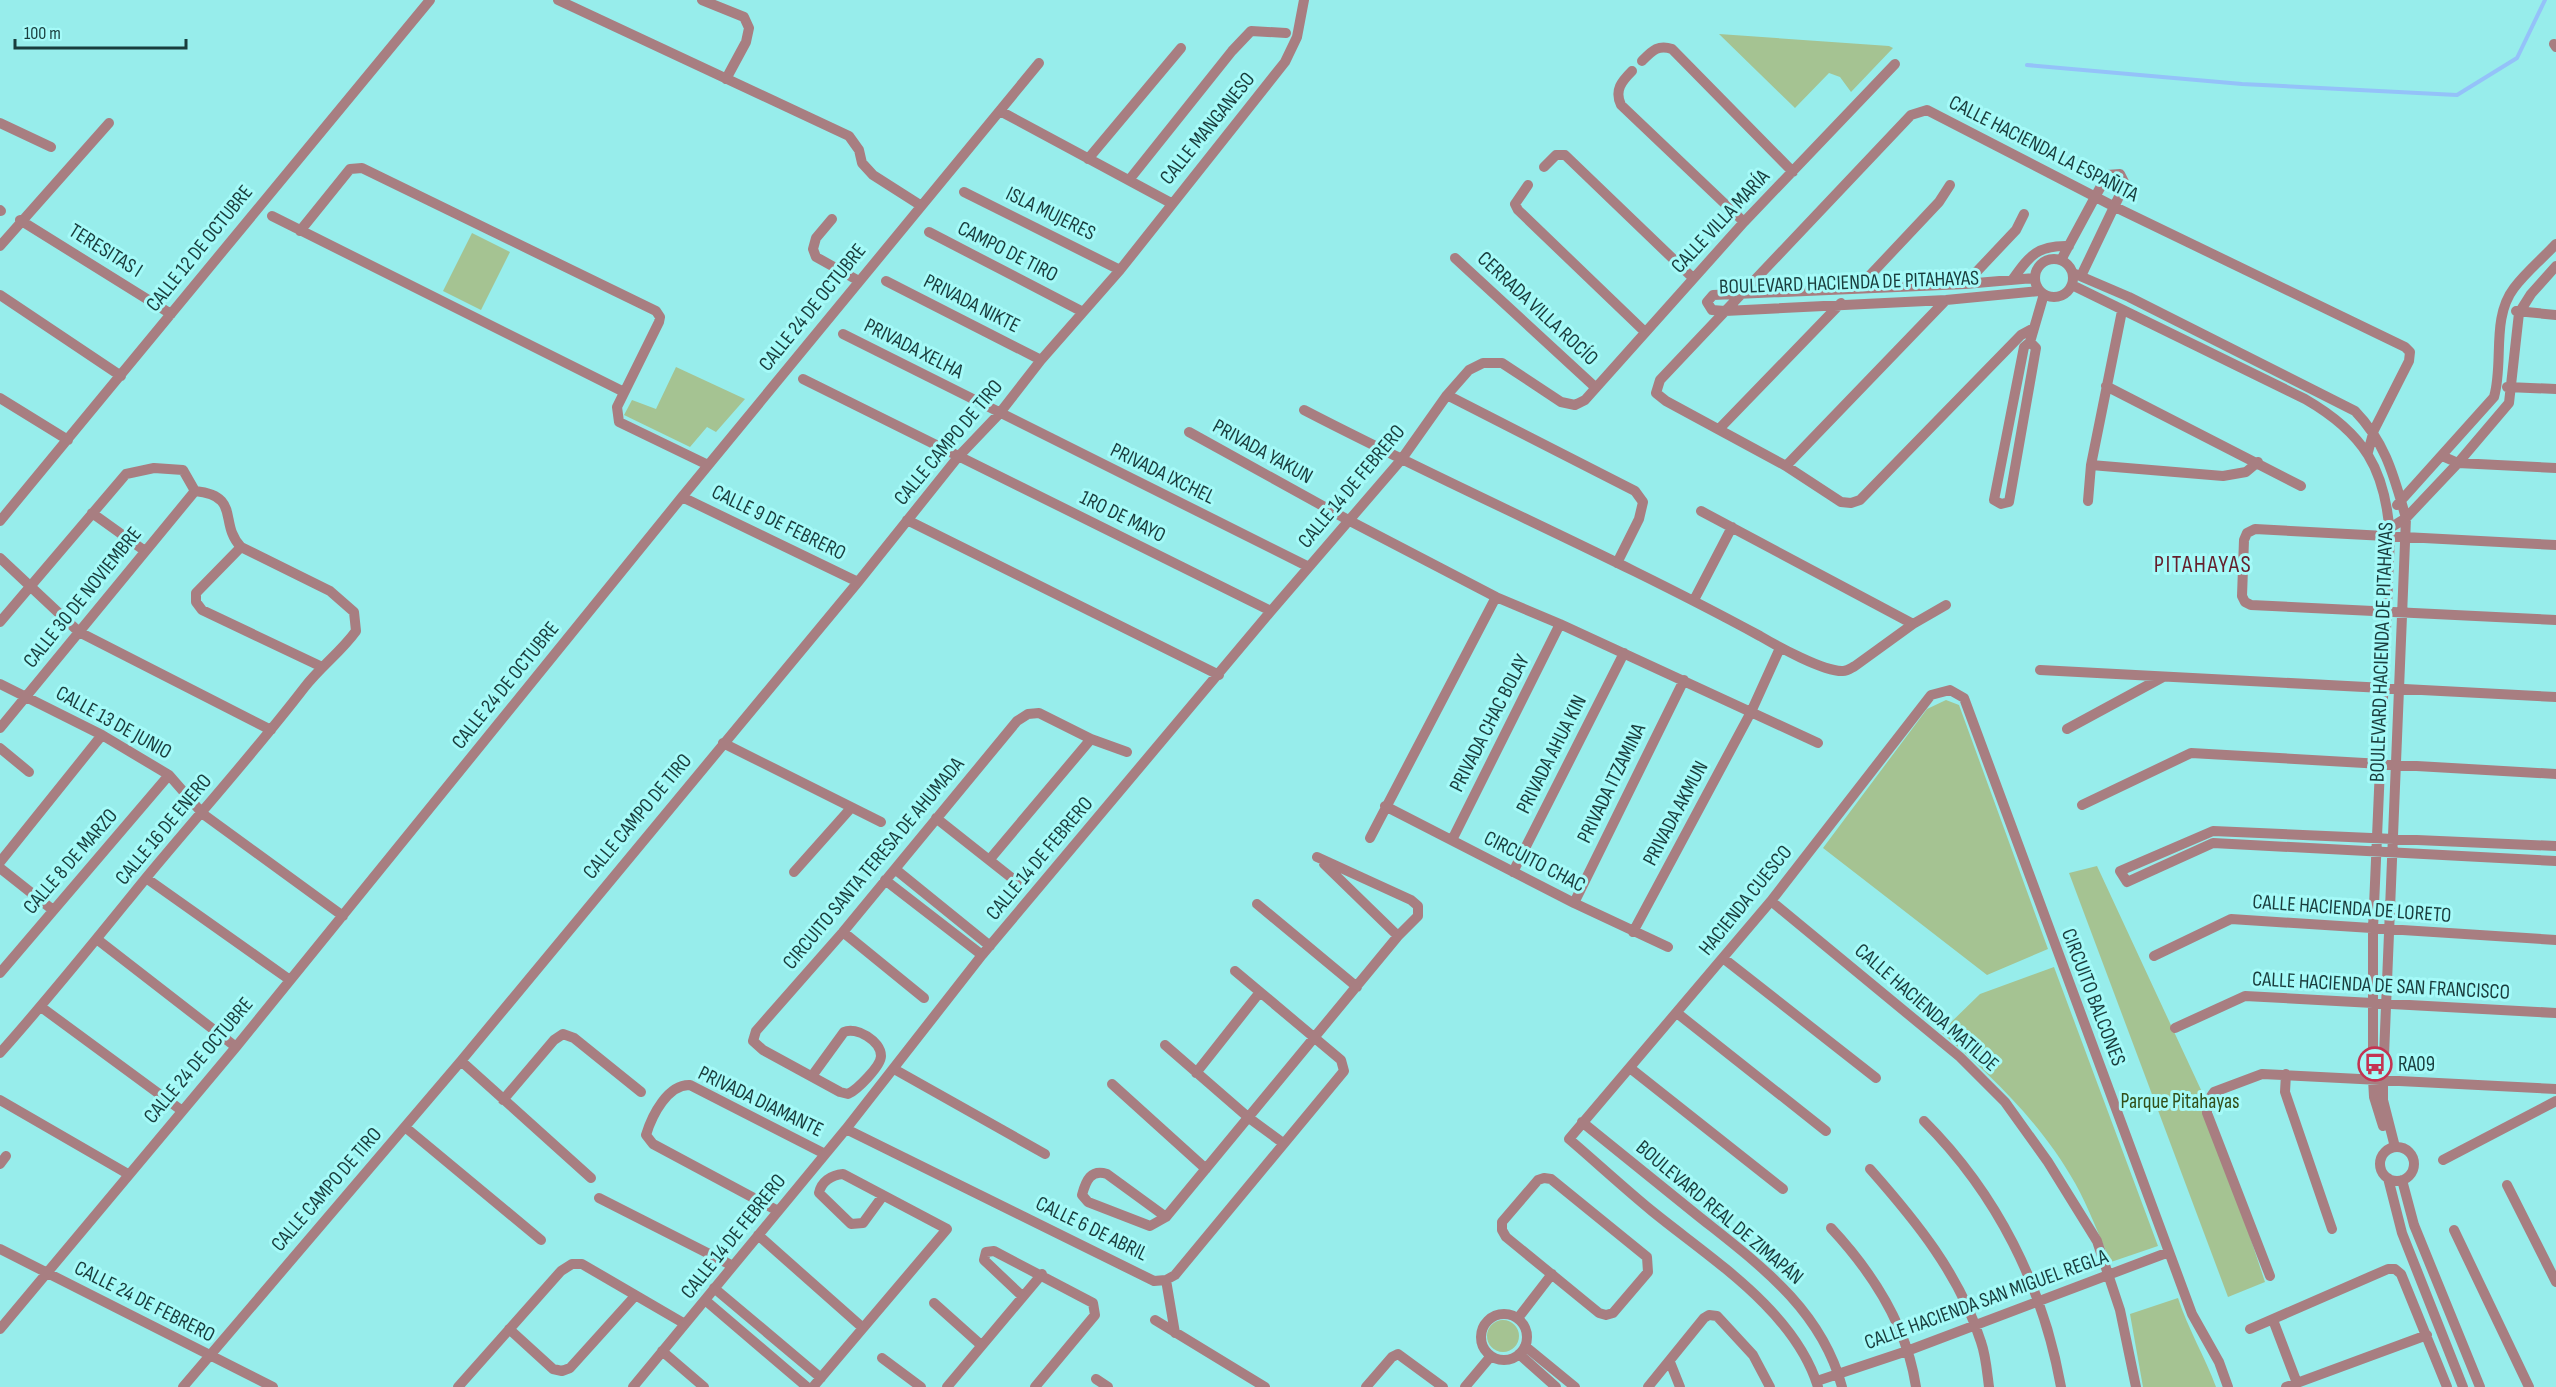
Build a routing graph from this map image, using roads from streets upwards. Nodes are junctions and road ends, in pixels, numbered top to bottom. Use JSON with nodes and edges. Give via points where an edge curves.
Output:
{"nodes":[{"id":1,"x":430,"y":0,"type":"edge"},
{"id":2,"x":558,"y":0,"type":"edge"},
{"id":3,"x":702,"y":0,"type":"edge"},
{"id":4,"x":1304,"y":0,"type":"edge"},
{"id":5,"x":1286,"y":33,"type":"dead end"},
{"id":6,"x":1181,"y":48,"type":"dead end"},
{"id":7,"x":1642,"y":61,"type":"dead end"},
{"id":8,"x":1039,"y":63,"type":"dead end"},
{"id":9,"x":1895,"y":64,"type":"dead end"},
{"id":10,"x":1632,"y":71,"type":"dead end"},
{"id":11,"x":726,"y":79,"type":"junction"},
{"id":12,"x":1000,"y":111,"type":"junction"},
{"id":13,"x":0,"y":123,"type":"edge"},
{"id":14,"x":109,"y":123,"type":"dead end"},
{"id":15,"x":51,"y":147,"type":"dead end"},
{"id":16,"x":1089,"y":159,"type":"junction"},
{"id":17,"x":1544,"y":167,"type":"dead end"},
{"id":18,"x":1793,"y":172,"type":"junction"},
{"id":19,"x":1129,"y":180,"type":"junction"},
{"id":20,"x":1528,"y":185,"type":"dead end"},
{"id":21,"x":1950,"y":185,"type":"dead end"},
{"id":22,"x":964,"y":192,"type":"dead end"},
{"id":23,"x":2095,"y":196,"type":"junction"},
{"id":24,"x":1171,"y":203,"type":"junction"},
{"id":25,"x":920,"y":205,"type":"junction"},
{"id":26,"x":2113,"y":206,"type":"junction"},
{"id":27,"x":2024,"y":214,"type":"dead end"},
{"id":28,"x":272,"y":216,"type":"dead end"},
{"id":29,"x":832,"y":219,"type":"dead end"},
{"id":30,"x":20,"y":220,"type":"junction"},
{"id":31,"x":1744,"y":222,"type":"junction"},
{"id":32,"x":300,"y":231,"type":"junction"},
{"id":33,"x":929,"y":232,"type":"dead end"},
{"id":34,"x":2556,"y":244,"type":"edge"},
{"id":35,"x":0,"y":246,"type":"edge"},
{"id":36,"x":2068,"y":246,"type":"junction"},
{"id":37,"x":1455,"y":258,"type":"dead end"},
{"id":38,"x":2061,"y":260,"type":"junction"},
{"id":39,"x":2556,"y":266,"type":"edge"},
{"id":40,"x":1120,"y":270,"type":"junction"},
{"id":41,"x":2077,"y":274,"type":"junction"},
{"id":42,"x":1693,"y":278,"type":"junction"},
{"id":43,"x":2035,"y":278,"type":"junction"},
{"id":44,"x":2013,"y":279,"type":"junction"},
{"id":45,"x":859,"y":281,"type":"junction"},
{"id":46,"x":886,"y":281,"type":"dead end"},
{"id":47,"x":1965,"y":284,"type":"junction"},
{"id":48,"x":2072,"y":285,"type":"junction"},
{"id":49,"x":1858,"y":288,"type":"junction"},
{"id":50,"x":2042,"y":292,"type":"junction"},
{"id":51,"x":1743,"y":294,"type":"junction"},
{"id":52,"x":0,"y":295,"type":"edge"},
{"id":53,"x":1947,"y":300,"type":"junction"},
{"id":54,"x":1841,"y":303,"type":"junction"},
{"id":55,"x":2505,"y":305,"type":"junction"},
{"id":56,"x":1725,"y":310,"type":"junction"},
{"id":57,"x":2122,"y":310,"type":"junction"},
{"id":58,"x":1083,"y":312,"type":"junction"},
{"id":59,"x":2519,"y":313,"type":"junction"},
{"id":60,"x":171,"y":314,"type":"junction"},
{"id":61,"x":2556,"y":315,"type":"edge"},
{"id":62,"x":2034,"y":328,"type":"junction"},
{"id":63,"x":1645,"y":332,"type":"junction"},
{"id":64,"x":843,"y":334,"type":"dead end"},
{"id":65,"x":2030,"y":342,"type":"junction"},
{"id":66,"x":1041,"y":360,"type":"junction"},
{"id":67,"x":121,"y":376,"type":"junction"},
{"id":68,"x":803,"y":379,"type":"dead end"},
{"id":69,"x":2498,"y":385,"type":"junction"},
{"id":70,"x":2106,"y":386,"type":"junction"},
{"id":71,"x":1595,"y":387,"type":"junction"},
{"id":72,"x":2511,"y":388,"type":"junction"},
{"id":73,"x":2556,"y":389,"type":"edge"},
{"id":74,"x":624,"y":392,"type":"junction"},
{"id":75,"x":1447,"y":395,"type":"junction"},
{"id":76,"x":0,"y":398,"type":"edge"},
{"id":77,"x":1575,"y":405,"type":"joint"},
{"id":78,"x":1304,"y":410,"type":"dead end"},
{"id":79,"x":999,"y":414,"type":"junction"},
{"id":80,"x":1719,"y":429,"type":"junction"},
{"id":81,"x":2374,"y":430,"type":"junction"},
{"id":82,"x":1189,"y":432,"type":"dead end"},
{"id":83,"x":68,"y":440,"type":"junction"},
{"id":84,"x":2368,"y":452,"type":"junction"},
{"id":85,"x":2442,"y":456,"type":"junction"},
{"id":86,"x":958,"y":457,"type":"junction"},
{"id":87,"x":1401,"y":460,"type":"junction"},
{"id":88,"x":2258,"y":462,"type":"junction"},
{"id":89,"x":2458,"y":463,"type":"junction"},
{"id":90,"x":708,"y":465,"type":"junction"},
{"id":91,"x":2091,"y":465,"type":"junction"},
{"id":92,"x":1786,"y":466,"type":"junction"},
{"id":93,"x":2556,"y":468,"type":"edge"},
{"id":94,"x":2301,"y":486,"type":"dead end"},
{"id":95,"x":195,"y":490,"type":"junction"},
{"id":96,"x":682,"y":497,"type":"junction"},
{"id":97,"x":2088,"y":501,"type":"dead end"},
{"id":98,"x":2402,"y":501,"type":"junction"},
{"id":99,"x":1701,"y":511,"type":"dead end"},
{"id":100,"x":2388,"y":512,"type":"junction"},
{"id":101,"x":92,"y":513,"type":"junction"},
{"id":102,"x":2406,"y":518,"type":"junction"},
{"id":103,"x":908,"y":520,"type":"junction"},
{"id":104,"x":0,"y":521,"type":"edge"},
{"id":105,"x":1350,"y":521,"type":"junction"},
{"id":106,"x":1732,"y":527,"type":"junction"},
{"id":107,"x":2390,"y":533,"type":"junction"},
{"id":108,"x":2406,"y":538,"type":"junction"},
{"id":109,"x":2556,"y":545,"type":"edge"},
{"id":110,"x":241,"y":547,"type":"junction"},
{"id":111,"x":145,"y":551,"type":"junction"},
{"id":112,"x":0,"y":558,"type":"edge"},
{"id":113,"x":1617,"y":563,"type":"junction"},
{"id":114,"x":1310,"y":567,"type":"junction"},
{"id":115,"x":858,"y":582,"type":"junction"},
{"id":116,"x":28,"y":587,"type":"junction"},
{"id":117,"x":1496,"y":597,"type":"junction"},
{"id":118,"x":1694,"y":600,"type":"junction"},
{"id":119,"x":1946,"y":605,"type":"dead end"},
{"id":120,"x":1271,"y":611,"type":"junction"},
{"id":121,"x":2388,"y":612,"type":"junction"},
{"id":122,"x":2404,"y":612,"type":"junction"},
{"id":123,"x":2556,"y":620,"type":"edge"},
{"id":124,"x":0,"y":622,"type":"edge"},
{"id":125,"x":1560,"y":624,"type":"junction"},
{"id":126,"x":1913,"y":624,"type":"junction"},
{"id":127,"x":79,"y":632,"type":"junction"},
{"id":128,"x":1780,"y":648,"type":"junction"},
{"id":129,"x":1624,"y":653,"type":"junction"},
{"id":130,"x":320,"y":666,"type":"junction"},
{"id":131,"x":2040,"y":670,"type":"dead end"},
{"id":132,"x":1219,"y":675,"type":"junction"},
{"id":133,"x":2163,"y":676,"type":"junction"},
{"id":134,"x":1683,"y":680,"type":"junction"},
{"id":135,"x":0,"y":684,"type":"edge"},
{"id":136,"x":2383,"y":688,"type":"junction"},
{"id":137,"x":2400,"y":689,"type":"junction"},
{"id":138,"x":1950,"y":690,"type":"joint"},
{"id":139,"x":26,"y":696,"type":"junction"},
{"id":140,"x":2556,"y":697,"type":"edge"},
{"id":141,"x":1751,"y":712,"type":"junction"},
{"id":142,"x":0,"y":728,"type":"edge"},
{"id":143,"x":2067,"y":729,"type":"dead end"},
{"id":144,"x":271,"y":730,"type":"junction"},
{"id":145,"x":102,"y":735,"type":"junction"},
{"id":146,"x":1091,"y":739,"type":"junction"},
{"id":147,"x":723,"y":743,"type":"junction"},
{"id":148,"x":1818,"y":743,"type":"dead end"},
{"id":149,"x":0,"y":748,"type":"edge"},
{"id":150,"x":1127,"y":752,"type":"dead end"},
{"id":151,"x":2379,"y":764,"type":"junction"},
{"id":152,"x":2396,"y":764,"type":"junction"},
{"id":153,"x":29,"y":772,"type":"dead end"},
{"id":154,"x":2556,"y":774,"type":"edge"},
{"id":155,"x":169,"y":775,"type":"junction"},
{"id":156,"x":2082,"y":805,"type":"dead end"},
{"id":157,"x":1385,"y":806,"type":"junction"},
{"id":158,"x":851,"y":807,"type":"junction"},
{"id":159,"x":203,"y":814,"type":"junction"},
{"id":160,"x":936,"y":818,"type":"junction"},
{"id":161,"x":881,"y":822,"type":"dead end"},
{"id":162,"x":2248,"y":832,"type":"junction"},
{"id":163,"x":2377,"y":837,"type":"junction"},
{"id":164,"x":1370,"y":838,"type":"dead end"},
{"id":165,"x":2394,"y":838,"type":"junction"},
{"id":166,"x":1452,"y":840,"type":"junction"},
{"id":167,"x":2499,"y":843,"type":"junction"},
{"id":168,"x":2248,"y":845,"type":"junction"},
{"id":169,"x":2556,"y":846,"type":"edge"},
{"id":170,"x":2377,"y":852,"type":"junction"},
{"id":171,"x":2393,"y":853,"type":"junction"},
{"id":172,"x":2498,"y":858,"type":"junction"},
{"id":173,"x":990,"y":859,"type":"junction"},
{"id":174,"x":2556,"y":861,"type":"edge"},
{"id":175,"x":0,"y":862,"type":"edge"},
{"id":176,"x":0,"y":868,"type":"edge"},
{"id":177,"x":895,"y":869,"type":"junction"},
{"id":178,"x":794,"y":872,"type":"dead end"},
{"id":179,"x":1513,"y":872,"type":"junction"},
{"id":180,"x":146,"y":878,"type":"junction"},
{"id":181,"x":885,"y":880,"type":"junction"},
{"id":182,"x":1017,"y":882,"type":"dead end"},
{"id":183,"x":1771,"y":901,"type":"junction"},
{"id":184,"x":1574,"y":903,"type":"junction"},
{"id":185,"x":1257,"y":904,"type":"dead end"},
{"id":186,"x":53,"y":910,"type":"junction"},
{"id":187,"x":343,"y":916,"type":"junction"},
{"id":188,"x":2373,"y":929,"type":"junction"},
{"id":189,"x":2390,"y":930,"type":"junction"},
{"id":190,"x":843,"y":932,"type":"junction"},
{"id":191,"x":1633,"y":932,"type":"junction"},
{"id":192,"x":1398,"y":936,"type":"junction"},
{"id":193,"x":2556,"y":939,"type":"edge"},
{"id":194,"x":98,"y":940,"type":"junction"},
{"id":195,"x":990,"y":946,"type":"junction"},
{"id":196,"x":1668,"y":947,"type":"dead end"},
{"id":197,"x":982,"y":955,"type":"junction"},
{"id":198,"x":2154,"y":956,"type":"dead end"},
{"id":199,"x":1723,"y":958,"type":"junction"},
{"id":200,"x":1235,"y":971,"type":"dead end"},
{"id":201,"x":0,"y":973,"type":"edge"},
{"id":202,"x":290,"y":980,"type":"junction"},
{"id":203,"x":1357,"y":987,"type":"junction"},
{"id":204,"x":1260,"y":992,"type":"junction"},
{"id":205,"x":924,"y":998,"type":"dead end"},
{"id":206,"x":2380,"y":1004,"type":"junction"},
{"id":207,"x":41,"y":1007,"type":"junction"},
{"id":208,"x":1677,"y":1012,"type":"junction"},
{"id":209,"x":2556,"y":1013,"type":"edge"},
{"id":210,"x":2175,"y":1028,"type":"dead end"},
{"id":211,"x":1314,"y":1037,"type":"junction"},
{"id":212,"x":1165,"y":1045,"type":"dead end"},
{"id":213,"x":236,"y":1047,"type":"junction"},
{"id":214,"x":0,"y":1053,"type":"edge"},
{"id":215,"x":461,"y":1061,"type":"junction"},
{"id":216,"x":1630,"y":1068,"type":"junction"},
{"id":217,"x":894,"y":1069,"type":"junction"},
{"id":218,"x":1196,"y":1073,"type":"junction"},
{"id":219,"x":2286,"y":1074,"type":"junction"},
{"id":220,"x":812,"y":1076,"type":"junction"},
{"id":221,"x":1876,"y":1078,"type":"dead end"},
{"id":222,"x":2378,"y":1079,"type":"junction"},
{"id":223,"x":1112,"y":1084,"type":"dead end"},
{"id":224,"x":2556,"y":1089,"type":"edge"},
{"id":225,"x":641,"y":1092,"type":"dead end"},
{"id":226,"x":0,"y":1100,"type":"edge"},
{"id":227,"x":503,"y":1100,"type":"junction"},
{"id":228,"x":2556,"y":1101,"type":"edge"},
{"id":229,"x":182,"y":1110,"type":"junction"},
{"id":230,"x":1249,"y":1118,"type":"junction"},
{"id":231,"x":1924,"y":1120,"type":"dead end"},
{"id":232,"x":1582,"y":1122,"type":"junction"},
{"id":233,"x":405,"y":1127,"type":"junction"},
{"id":234,"x":846,"y":1129,"type":"junction"},
{"id":235,"x":1826,"y":1131,"type":"dead end"},
{"id":236,"x":1569,"y":1140,"type":"joint"},
{"id":237,"x":1283,"y":1143,"type":"junction"},
{"id":238,"x":2393,"y":1148,"type":"junction"},
{"id":239,"x":825,"y":1154,"type":"junction"},
{"id":240,"x":1045,"y":1154,"type":"dead end"},
{"id":241,"x":2443,"y":1160,"type":"dead end"},
{"id":242,"x":1206,"y":1169,"type":"junction"},
{"id":243,"x":1870,"y":1169,"type":"dead end"},
{"id":244,"x":128,"y":1174,"type":"junction"},
{"id":245,"x":591,"y":1178,"type":"dead end"},
{"id":246,"x":2388,"y":1178,"type":"junction"},
{"id":247,"x":2402,"y":1180,"type":"junction"},
{"id":248,"x":2507,"y":1185,"type":"dead end"},
{"id":249,"x":1783,"y":1189,"type":"dead end"},
{"id":250,"x":882,"y":1197,"type":"junction"},
{"id":251,"x":599,"y":1198,"type":"dead end"},
{"id":252,"x":778,"y":1211,"type":"junction"},
{"id":253,"x":1166,"y":1217,"type":"junction"},
{"id":254,"x":1831,"y":1228,"type":"dead end"},
{"id":255,"x":2332,"y":1229,"type":"dead end"},
{"id":256,"x":2454,"y":1230,"type":"dead end"},
{"id":257,"x":758,"y":1236,"type":"junction"},
{"id":258,"x":541,"y":1240,"type":"dead end"},
{"id":259,"x":0,"y":1249,"type":"edge"},
{"id":260,"x":2169,"y":1252,"type":"junction"},
{"id":261,"x":733,"y":1266,"type":"junction"},
{"id":262,"x":47,"y":1273,"type":"junction"},
{"id":263,"x":1042,"y":1274,"type":"junction"},
{"id":264,"x":1552,"y":1274,"type":"junction"},
{"id":265,"x":2109,"y":1275,"type":"junction"},
{"id":266,"x":2270,"y":1276,"type":"dead end"},
{"id":267,"x":1166,"y":1280,"type":"junction"},
{"id":268,"x":2556,"y":1282,"type":"edge"},
{"id":269,"x":714,"y":1288,"type":"junction"},
{"id":270,"x":635,"y":1296,"type":"junction"},
{"id":271,"x":1022,"y":1296,"type":"junction"},
{"id":272,"x":705,"y":1300,"type":"junction"},
{"id":273,"x":2039,"y":1302,"type":"junction"},
{"id":274,"x":934,"y":1303,"type":"dead end"},
{"id":275,"x":1518,"y":1318,"type":"junction"},
{"id":276,"x":1155,"y":1320,"type":"dead end"},
{"id":277,"x":2273,"y":1320,"type":"junction"},
{"id":278,"x":685,"y":1324,"type":"junction"},
{"id":279,"x":1974,"y":1326,"type":"junction"},
{"id":280,"x":863,"y":1328,"type":"junction"},
{"id":281,"x":0,"y":1329,"type":"edge"},
{"id":282,"x":509,"y":1329,"type":"junction"},
{"id":283,"x":2250,"y":1329,"type":"dead end"},
{"id":284,"x":1175,"y":1333,"type":"junction"},
{"id":285,"x":2427,"y":1335,"type":"junction"},
{"id":286,"x":981,"y":1346,"type":"junction"},
{"id":287,"x":1522,"y":1350,"type":"junction"},
{"id":288,"x":662,"y":1351,"type":"junction"},
{"id":289,"x":1907,"y":1351,"type":"junction"},
{"id":290,"x":210,"y":1355,"type":"junction"},
{"id":291,"x":1491,"y":1356,"type":"junction"},
{"id":292,"x":882,"y":1358,"type":"dead end"},
{"id":293,"x":1670,"y":1362,"type":"junction"},
{"id":294,"x":1838,"y":1373,"type":"junction"},
{"id":295,"x":821,"y":1378,"type":"junction"},
{"id":296,"x":1096,"y":1379,"type":"dead end"},
{"id":297,"x":2297,"y":1383,"type":"junction"},
{"id":298,"x":1817,"y":1384,"type":"edge"},
{"id":299,"x":700,"y":1386,"type":"edge"},
{"id":300,"x":183,"y":1387,"type":"edge"},
{"id":301,"x":273,"y":1387,"type":"edge"},
{"id":302,"x":458,"y":1387,"type":"edge"},
{"id":303,"x":633,"y":1387,"type":"edge"},
{"id":304,"x":807,"y":1387,"type":"edge"},
{"id":305,"x":813,"y":1387,"type":"edge"},
{"id":306,"x":921,"y":1387,"type":"edge"},
{"id":307,"x":947,"y":1387,"type":"edge"},
{"id":308,"x":1035,"y":1387,"type":"edge"},
{"id":309,"x":1108,"y":1387,"type":"edge"},
{"id":310,"x":1265,"y":1387,"type":"edge"},
{"id":311,"x":1366,"y":1387,"type":"edge"},
{"id":312,"x":1443,"y":1387,"type":"edge"},
{"id":313,"x":1465,"y":1387,"type":"edge"},
{"id":314,"x":1556,"y":1387,"type":"edge"},
{"id":315,"x":1575,"y":1387,"type":"edge"},
{"id":316,"x":1648,"y":1387,"type":"edge"},
{"id":317,"x":1680,"y":1387,"type":"edge"},
{"id":318,"x":1770,"y":1387,"type":"edge"},
{"id":319,"x":1842,"y":1387,"type":"edge"},
{"id":320,"x":1916,"y":1387,"type":"edge"},
{"id":321,"x":1989,"y":1387,"type":"edge"},
{"id":322,"x":2061,"y":1387,"type":"edge"},
{"id":323,"x":2136,"y":1387,"type":"edge"},
{"id":324,"x":2228,"y":1387,"type":"edge"},
{"id":325,"x":2286,"y":1387,"type":"edge"},
{"id":326,"x":2447,"y":1387,"type":"edge"},
{"id":327,"x":2463,"y":1387,"type":"edge"},
{"id":328,"x":2480,"y":1387,"type":"edge"},
{"id":329,"x":2529,"y":1387,"type":"edge"}],
"edges":[{"from":1,"to":60,"type":"street","name":"CALLE 12 DE OCTUBRE"},
{"from":2,"to":11,"type":"street"},
{"from":3,"to":11,"type":"street","via":[[744,17],[749,28],[746,42]]},
{"from":4,"to":24,"type":"street","name":"CALLE MANGANESO","via":[[1297,37],[1285,62]]},
{"from":5,"to":19,"type":"street","via":[[1251,32]]},
{"from":6,"to":16,"type":"street"},
{"from":7,"to":18,"type":"street","via":[[1655,49],[1672,49]]},
{"from":8,"to":12,"type":"street","name":"CALLE 24 DE OCTUBRE"},
{"from":9,"to":18,"type":"street","name":"CALLE VILLA MARÍA"},
{"from":10,"to":31,"type":"street","via":[[1620,84],[1617,98],[1621,105]]},
{"from":11,"to":25,"type":"street","via":[[849,136],[862,163],[873,175]]},
{"from":12,"to":16,"type":"street"},
{"from":12,"to":25,"type":"street","name":"CALLE 24 DE OCTUBRE"},
{"from":13,"to":15,"type":"street"},
{"from":14,"to":30,"type":"street"},
{"from":16,"to":19,"type":"street"},
{"from":17,"to":42,"type":"street","via":[[1556,155],[1565,155]]},
{"from":18,"to":31,"type":"street","name":"CALLE VILLA MARÍA"},
{"from":19,"to":24,"type":"street"},
{"from":20,"to":63,"type":"street","via":[[1515,204],[1518,210]]},
{"from":21,"to":49,"type":"street","via":[[1939,202]]},
{"from":22,"to":40,"type":"street","name":"ISLA MUJERES"},
{"from":23,"to":26,"type":"street","name":"CALLE HACIENDA LA ESPAÑITA"},
{"from":23,"to":26,"type":"street","via":[[2107,175],[2120,174],[2125,184]]},
{"from":23,"to":36,"type":"street"},
{"from":23,"to":51,"type":"street","name":"CALLE HACIENDA LA ESPAÑITA","via":[[1927,110],[1919,111]]},
{"from":24,"to":40,"type":"street","name":"CALLE MANGANESO"},
{"from":25,"to":45,"type":"street","name":"CALLE 24 DE OCTUBRE"},
{"from":26,"to":41,"type":"street"},
{"from":26,"to":81,"type":"street","name":"CALLE HACIENDA LA ESPAÑITA","via":[[2405,347],[2410,352],[2409,361]]},
{"from":27,"to":47,"type":"street","via":[[2016,230]]},
{"from":28,"to":32,"type":"street"},
{"from":29,"to":45,"type":"street","via":[[816,238],[816,257]]},
{"from":30,"to":35,"type":"street"},
{"from":30,"to":60,"type":"street","name":"TERESITAS I"},
{"from":31,"to":42,"type":"street","name":"CALLE VILLA MARÍA"},
{"from":32,"to":74,"type":"street"},
{"from":32,"to":74,"type":"street","via":[[350,169],[362,168],[656,311],[659,322]]},
{"from":33,"to":58,"type":"street","name":"CAMPO DE TIRO"},
{"from":34,"to":55,"type":"street","via":[[2513,289]]},
{"from":36,"to":38,"type":"street"},
{"from":36,"to":44,"type":"street","via":[[2051,245],[2035,253]]},
{"from":37,"to":71,"type":"street","name":"CERRADA VILLA ROCÍO"},
{"from":38,"to":41,"type":"street"},
{"from":38,"to":43,"type":"street","via":[[2043,262]]},
{"from":39,"to":59,"type":"street","via":[[2530,294]]},
{"from":40,"to":58,"type":"street","name":"CALLE CAMPO DE TIRO"},
{"from":41,"to":48,"type":"street"},
{"from":41,"to":81,"type":"street","name":"BOULEVARD HACIENDA DE PITAHAYAS","via":[[2287,375],[2355,411]]},
{"from":42,"to":63,"type":"street","name":"CALLE VILLA MARÍA"},
{"from":43,"to":44,"type":"street","name":"BOULEVARD HACIENDA DE PITAHAYAS"},
{"from":43,"to":50,"type":"street"},
{"from":44,"to":47,"type":"street","name":"BOULEVARD HACIENDA DE PITAHAYAS"},
{"from":45,"to":90,"type":"street","name":"CALLE 24 DE OCTUBRE"},
{"from":46,"to":66,"type":"street","name":"PRIVADA NIKTE"},
{"from":47,"to":49,"type":"street","name":"BOULEVARD HACIENDA DE PITAHAYAS"},
{"from":48,"to":50,"type":"street","via":[[2060,296]]},
{"from":48,"to":57,"type":"street","name":"BOULEVARD HACIENDA DE PITAHAYAS"},
{"from":49,"to":51,"type":"street","name":"BOULEVARD HACIENDA DE PITAHAYAS"},
{"from":50,"to":53,"type":"street","name":"BOULEVARD HACIENDA DE PITAHAYAS"},
{"from":50,"to":62,"type":"street"},
{"from":51,"to":56,"type":"street","name":"CALLE HACIENDA LA ESPAÑITA"},
{"from":51,"to":56,"type":"street","name":"BOULEVARD HACIENDA DE PITAHAYAS","via":[[1713,295],[1707,302],[1712,310]]},
{"from":52,"to":67,"type":"street"},
{"from":53,"to":54,"type":"street","name":"BOULEVARD HACIENDA DE PITAHAYAS"},
{"from":53,"to":92,"type":"street"},
{"from":54,"to":56,"type":"street","name":"BOULEVARD HACIENDA DE PITAHAYAS"},
{"from":54,"to":80,"type":"street"},
{"from":55,"to":59,"type":"street"},
{"from":55,"to":69,"type":"street","via":[[2500,325]]},
{"from":56,"to":80,"type":"street","name":"CALLE HACIENDA LA ESPAÑITA","via":[[1660,380],[1656,393]]},
{"from":57,"to":70,"type":"street"},
{"from":57,"to":84,"type":"street","name":"BOULEVARD HACIENDA DE PITAHAYAS","via":[[2335,416]]},
{"from":58,"to":66,"type":"street","name":"CALLE CAMPO DE TIRO"},
{"from":59,"to":61,"type":"street"},
{"from":59,"to":72,"type":"street"},
{"from":60,"to":67,"type":"street","name":"CALLE 12 DE OCTUBRE"},
{"from":62,"to":65,"type":"street"},
{"from":62,"to":92,"type":"street","name":"CALLE HACIENDA LA ESPAÑITA","via":[[2021,335],[1860,500],[1842,502]]},
{"from":63,"to":71,"type":"street","name":"CALLE VILLA MARÍA"},
{"from":64,"to":79,"type":"street","name":"PRIVADA XELHA"},
{"from":65,"to":65,"type":"street","via":[[2036,348],[2009,502],[2001,504],[1994,500],[2024,347]]},
{"from":66,"to":79,"type":"street","name":"CALLE CAMPO DE TIRO"},
{"from":67,"to":83,"type":"street","name":"CALLE 12 DE OCTUBRE"},
{"from":68,"to":86,"type":"street","name":"1RO DE MAYO"},
{"from":69,"to":72,"type":"street"},
{"from":69,"to":85,"type":"street","via":[[2494,397]]},
{"from":70,"to":88,"type":"street"},
{"from":70,"to":91,"type":"street"},
{"from":71,"to":77,"type":"street","name":"CALLE VILLA MARÍA"},
{"from":72,"to":73,"type":"street"},
{"from":72,"to":89,"type":"street","via":[[2509,403]]},
{"from":74,"to":90,"type":"street","via":[[617,407],[620,422]]},
{"from":75,"to":77,"type":"street","name":"CALLE 14 DE FEBRERO","via":[[1469,370],[1483,363],[1502,363],[1562,402]]},
{"from":75,"to":87,"type":"street","name":"CALLE 14 DE FEBRERO"},
{"from":75,"to":113,"type":"street","via":[[1635,491],[1643,502],[1639,519]]},
{"from":76,"to":83,"type":"street"},
{"from":78,"to":87,"type":"street"},
{"from":79,"to":86,"type":"street","name":"CALLE CAMPO DE TIRO"},
{"from":79,"to":114,"type":"street","name":"PRIVADA IXCHEL"},
{"from":80,"to":92,"type":"street","name":"CALLE HACIENDA LA ESPAÑITA"},
{"from":81,"to":84,"type":"street","name":"CALLE HACIENDA LA ESPAÑITA"},
{"from":81,"to":98,"type":"street","name":"BOULEVARD HACIENDA DE PITAHAYAS"},
{"from":82,"to":105,"type":"street","name":"PRIVADA YAKUN"},
{"from":83,"to":104,"type":"street","name":"CALLE 12 DE OCTUBRE"},
{"from":84,"to":100,"type":"street","name":"BOULEVARD HACIENDA DE PITAHAYAS","via":[[2382,481]]},
{"from":85,"to":89,"type":"street"},
{"from":85,"to":98,"type":"street"},
{"from":86,"to":103,"type":"street","name":"CALLE CAMPO DE TIRO"},
{"from":86,"to":120,"type":"street","name":"1RO DE MAYO"},
{"from":87,"to":105,"type":"street","name":"CALLE 14 DE FEBRERO"},
{"from":87,"to":113,"type":"street"},
{"from":88,"to":91,"type":"street","via":[[2246,472],[2223,476]]},
{"from":88,"to":94,"type":"street"},
{"from":89,"to":93,"type":"street"},
{"from":89,"to":102,"type":"street"},
{"from":90,"to":96,"type":"street","name":"CALLE 24 DE OCTUBRE"},
{"from":91,"to":97,"type":"street"},
{"from":95,"to":101,"type":"street","via":[[183,470],[154,468],[126,474]]},
{"from":95,"to":110,"type":"street","via":[[213,493],[225,503],[232,538]]},
{"from":95,"to":111,"type":"street","name":"CALLE 30 DE NOVIEMBRE"},
{"from":96,"to":115,"type":"street","name":"CALLE 9 DE FEBRERO"},
{"from":96,"to":187,"type":"street","name":"CALLE 24 DE OCTUBRE"},
{"from":98,"to":100,"type":"street"},
{"from":98,"to":102,"type":"street","name":"BOULEVARD HACIENDA DE PITAHAYAS"},
{"from":99,"to":106,"type":"street"},
{"from":100,"to":107,"type":"street","name":"BOULEVARD HACIENDA DE PITAHAYAS"},
{"from":101,"to":111,"type":"street"},
{"from":101,"to":116,"type":"street"},
{"from":102,"to":107,"type":"street"},
{"from":102,"to":108,"type":"street","name":"BOULEVARD HACIENDA DE PITAHAYAS"},
{"from":103,"to":115,"type":"street","name":"CALLE CAMPO DE TIRO"},
{"from":103,"to":132,"type":"street"},
{"from":105,"to":114,"type":"street","name":"CALLE 14 DE FEBRERO"},
{"from":105,"to":117,"type":"street","name":"PRIVADA YAKUN"},
{"from":106,"to":118,"type":"street"},
{"from":106,"to":126,"type":"street"},
{"from":107,"to":108,"type":"street"},
{"from":107,"to":121,"type":"street","name":"BOULEVARD HACIENDA DE PITAHAYAS"},
{"from":107,"to":121,"type":"street","via":[[2255,529],[2247,532],[2242,596],[2245,602]]},
{"from":108,"to":109,"type":"street"},
{"from":108,"to":122,"type":"street","name":"BOULEVARD HACIENDA DE PITAHAYAS"},
{"from":110,"to":130,"type":"street","name":"CALLE 16 DE ENERO","via":[[330,591],[354,612],[356,631],[346,645]]},
{"from":110,"to":130,"type":"street","via":[[196,593],[196,602],[202,610]]},
{"from":111,"to":127,"type":"street","name":"CALLE 30 DE NOVIEMBRE"},
{"from":112,"to":116,"type":"street"},
{"from":113,"to":118,"type":"street"},
{"from":114,"to":120,"type":"street","name":"CALLE 14 DE FEBRERO"},
{"from":115,"to":147,"type":"street","name":"CALLE CAMPO DE TIRO"},
{"from":116,"to":124,"type":"street"},
{"from":116,"to":127,"type":"street"},
{"from":117,"to":125,"type":"street","name":"PRIVADA YAKUN"},
{"from":117,"to":157,"type":"street"},
{"from":118,"to":128,"type":"street"},
{"from":119,"to":126,"type":"street"},
{"from":120,"to":132,"type":"street","name":"CALLE 14 DE FEBRERO"},
{"from":121,"to":122,"type":"street"},
{"from":121,"to":136,"type":"street","name":"BOULEVARD HACIENDA DE PITAHAYAS"},
{"from":122,"to":123,"type":"street"},
{"from":122,"to":137,"type":"street","name":"BOULEVARD HACIENDA DE PITAHAYAS"},
{"from":125,"to":129,"type":"street","name":"PRIVADA YAKUN"},
{"from":125,"to":166,"type":"street","name":"PRIVADA CHAC BOLAY"},
{"from":126,"to":128,"type":"street","via":[[1846,671],[1834,670]]},
{"from":127,"to":139,"type":"street","name":"CALLE 30 DE NOVIEMBRE"},
{"from":127,"to":144,"type":"street"},
{"from":128,"to":141,"type":"street","name":"PRIVADA AKMUN"},
{"from":129,"to":134,"type":"street","name":"PRIVADA YAKUN"},
{"from":129,"to":179,"type":"street","name":"PRIVADA AHUA KIN"},
{"from":130,"to":144,"type":"street","name":"CALLE 16 DE ENERO"},
{"from":131,"to":133,"type":"street"},
{"from":132,"to":195,"type":"street","name":"CALLE 14 DE FEBRERO"},
{"from":133,"to":136,"type":"street"},
{"from":133,"to":143,"type":"street"},
{"from":134,"to":141,"type":"street","name":"PRIVADA YAKUN"},
{"from":134,"to":184,"type":"street","name":"PRIVADA ITZAMINA"},
{"from":135,"to":139,"type":"street","name":"CALLE 13 DE JUNIO"},
{"from":136,"to":137,"type":"street"},
{"from":136,"to":151,"type":"street","name":"BOULEVARD HACIENDA DE PITAHAYAS"},
{"from":137,"to":140,"type":"street"},
{"from":137,"to":152,"type":"street","name":"BOULEVARD HACIENDA DE PITAHAYAS"},
{"from":138,"to":183,"type":"street","name":"HACIENDA CUESCO","via":[[1931,695]]},
{"from":138,"to":260,"type":"street","name":"CIRCUITO BALCONES","via":[[1964,698]]},
{"from":139,"to":142,"type":"street","name":"CALLE 30 DE NOVIEMBRE"},
{"from":139,"to":145,"type":"street","name":"CALLE 13 DE JUNIO"},
{"from":141,"to":148,"type":"street","name":"PRIVADA YAKUN"},
{"from":141,"to":191,"type":"street","name":"PRIVADA AKMUN"},
{"from":144,"to":159,"type":"street","name":"CALLE 16 DE ENERO"},
{"from":145,"to":155,"type":"street","name":"CALLE 13 DE JUNIO"},
{"from":145,"to":175,"type":"street"},
{"from":146,"to":150,"type":"street"},
{"from":146,"to":160,"type":"street","name":"CIRCUITO SANTA TERESA DE AHUMADA","via":[[1039,713],[1028,714],[1017,721]]},
{"from":146,"to":173,"type":"street"},
{"from":147,"to":158,"type":"street"},
{"from":147,"to":215,"type":"street","name":"CALLE CAMPO DE TIRO"},
{"from":149,"to":153,"type":"street"},
{"from":151,"to":152,"type":"street"},
{"from":151,"to":156,"type":"street","via":[[2191,753]]},
{"from":151,"to":163,"type":"street","name":"BOULEVARD HACIENDA DE PITAHAYAS"},
{"from":152,"to":154,"type":"street"},
{"from":152,"to":165,"type":"street","name":"BOULEVARD HACIENDA DE PITAHAYAS"},
{"from":155,"to":159,"type":"street","name":"CALLE 13 DE JUNIO"},
{"from":155,"to":186,"type":"street","name":"CALLE 8 DE MARZO"},
{"from":157,"to":164,"type":"street"},
{"from":157,"to":166,"type":"street","name":"CIRCUITO CHAC"},
{"from":158,"to":161,"type":"street"},
{"from":158,"to":178,"type":"street"},
{"from":159,"to":180,"type":"street","name":"CALLE 16 DE ENERO"},
{"from":159,"to":187,"type":"street","name":"CALLE 13 DE JUNIO"},
{"from":160,"to":173,"type":"street"},
{"from":160,"to":177,"type":"street","name":"CIRCUITO SANTA TERESA DE AHUMADA"},
{"from":162,"to":163,"type":"street"},
{"from":162,"to":168,"type":"street"},
{"from":162,"to":168,"type":"street","via":[[2213,831],[2120,871],[2127,882],[2213,843]]},
{"from":163,"to":165,"type":"street"},
{"from":163,"to":170,"type":"street","name":"BOULEVARD HACIENDA DE PITAHAYAS"},
{"from":165,"to":167,"type":"street"},
{"from":165,"to":171,"type":"street","name":"BOULEVARD HACIENDA DE PITAHAYAS"},
{"from":166,"to":179,"type":"street","name":"CIRCUITO CHAC"},
{"from":167,"to":169,"type":"street"},
{"from":167,"to":172,"type":"street"},
{"from":168,"to":170,"type":"street"},
{"from":170,"to":171,"type":"street"},
{"from":170,"to":188,"type":"street","name":"BOULEVARD HACIENDA DE PITAHAYAS"},
{"from":171,"to":172,"type":"street"},
{"from":171,"to":189,"type":"street","name":"BOULEVARD HACIENDA DE PITAHAYAS"},
{"from":172,"to":174,"type":"street"},
{"from":173,"to":182,"type":"street"},
{"from":176,"to":186,"type":"street"},
{"from":177,"to":181,"type":"street","name":"CIRCUITO SANTA TERESA DE AHUMADA"},
{"from":177,"to":195,"type":"street"},
{"from":179,"to":184,"type":"street","name":"CIRCUITO CHAC"},
{"from":180,"to":194,"type":"street","name":"CALLE 16 DE ENERO"},
{"from":180,"to":202,"type":"street"},
{"from":181,"to":190,"type":"street","name":"CIRCUITO SANTA TERESA DE AHUMADA"},
{"from":181,"to":197,"type":"street"},
{"from":183,"to":199,"type":"street","name":"HACIENDA CUESCO"},
{"from":183,"to":265,"type":"street","name":"CALLE HACIENDA MATILDE","via":[[1960,1057],[2005,1102],[2076,1205],[2097,1241]]},
{"from":184,"to":191,"type":"street","name":"CIRCUITO CHAC"},
{"from":185,"to":203,"type":"street"},
{"from":186,"to":201,"type":"street","name":"CALLE 8 DE MARZO"},
{"from":187,"to":202,"type":"street","name":"CALLE 24 DE OCTUBRE"},
{"from":188,"to":189,"type":"street","name":"CALLE HACIENDA DE LORETO"},
{"from":188,"to":198,"type":"street","name":"CALLE HACIENDA DE LORETO","via":[[2231,919]]},
{"from":188,"to":206,"type":"street","name":"BOULEVARD HACIENDA DE PITAHAYAS"},
{"from":189,"to":193,"type":"street","name":"CALLE HACIENDA DE LORETO"},
{"from":189,"to":206,"type":"street","name":"BOULEVARD HACIENDA DE PITAHAYAS"},
{"from":190,"to":205,"type":"street"},
{"from":190,"to":220,"type":"street","name":"CIRCUITO SANTA TERESA DE AHUMADA","via":[[756,1031],[753,1041],[762,1050]]},
{"from":191,"to":196,"type":"street","name":"CIRCUITO CHAC"},
{"from":192,"to":192,"type":"street","via":[[1374,912],[1317,857],[1418,906],[1418,916]]},
{"from":192,"to":203,"type":"street"},
{"from":194,"to":207,"type":"street","name":"CALLE 16 DE ENERO"},
{"from":194,"to":213,"type":"street"},
{"from":195,"to":197,"type":"street","name":"CALLE 14 DE FEBRERO"},
{"from":197,"to":217,"type":"street","name":"CALLE 14 DE FEBRERO"},
{"from":199,"to":208,"type":"street","name":"HACIENDA CUESCO"},
{"from":199,"to":221,"type":"street"},
{"from":200,"to":204,"type":"street"},
{"from":202,"to":213,"type":"street","name":"CALLE 24 DE OCTUBRE"},
{"from":203,"to":211,"type":"street"},
{"from":204,"to":211,"type":"street"},
{"from":204,"to":218,"type":"street"},
{"from":206,"to":209,"type":"street","name":"CALLE HACIENDA DE SAN FRANCISCO"},
{"from":206,"to":210,"type":"street","name":"CALLE HACIENDA DE SAN FRANCISCO","via":[[2245,996]]},
{"from":206,"to":222,"type":"street","name":"BOULEVARD HACIENDA DE PITAHAYAS"},
{"from":207,"to":214,"type":"street","name":"CALLE 16 DE ENERO"},
{"from":207,"to":229,"type":"street"},
{"from":208,"to":216,"type":"street","name":"HACIENDA CUESCO"},
{"from":208,"to":235,"type":"street"},
{"from":211,"to":230,"type":"street"},
{"from":211,"to":237,"type":"street","name":"CALLE 6 DE ABRIL","via":[[1344,1065],[1344,1071]]},
{"from":212,"to":218,"type":"street"},
{"from":213,"to":229,"type":"street","name":"CALLE 24 DE OCTUBRE"},
{"from":215,"to":227,"type":"street"},
{"from":215,"to":233,"type":"street","name":"CALLE CAMPO DE TIRO"},
{"from":216,"to":232,"type":"street","name":"HACIENDA CUESCO"},
{"from":216,"to":249,"type":"street"},
{"from":217,"to":234,"type":"street","name":"CALLE 14 DE FEBRERO"},
{"from":217,"to":240,"type":"street"},
{"from":218,"to":230,"type":"street"},
{"from":219,"to":222,"type":"street"},
{"from":219,"to":255,"type":"street","via":[[2285,1092]]},
{"from":219,"to":266,"type":"street","via":[[2262,1074],[2214,1092],[2207,1102],[2207,1113]]},
{"from":220,"to":220,"type":"street","via":[[848,1094],[881,1060],[881,1053],[850,1028]]},
{"from":222,"to":224,"type":"street"},
{"from":222,"to":238,"type":"street","name":"BOULEVARD HACIENDA DE PITAHAYAS","via":[[2374,1097]]},
{"from":223,"to":242,"type":"street"},
{"from":225,"to":227,"type":"street","via":[[574,1038],[563,1034]]},
{"from":226,"to":244,"type":"street"},
{"from":227,"to":245,"type":"street"},
{"from":228,"to":241,"type":"street"},
{"from":229,"to":244,"type":"street","name":"CALLE 24 DE OCTUBRE"},
{"from":230,"to":237,"type":"street"},
{"from":230,"to":242,"type":"street"},
{"from":231,"to":273,"type":"street","via":[[1987,1197],[2013,1242]]},
{"from":232,"to":236,"type":"street","name":"HACIENDA CUESCO"},
{"from":232,"to":294,"type":"street","name":"BOULEVARD REAL DE ZIMAPÁN","via":[[1784,1286],[1811,1321]]},
{"from":233,"to":258,"type":"street"},
{"from":233,"to":290,"type":"street","name":"CALLE CAMPO DE TIRO"},
{"from":234,"to":239,"type":"street","name":"CALLE 14 DE FEBRERO"},
{"from":234,"to":267,"type":"street","name":"CALLE 6 DE ABRIL","via":[[1154,1281]]},
{"from":236,"to":298,"type":"street","name":"BOULEVARD REAL DE ZIMAPÁN","via":[[1722,1266],[1787,1327],[1806,1354]]},
{"from":237,"to":267,"type":"street","name":"CALLE 6 DE ABRIL","via":[[1175,1275]]},
{"from":238,"to":246,"type":"street","via":[[2383,1155],[2381,1165]]},
{"from":238,"to":247,"type":"street","via":[[2406,1149],[2413,1158],[2414,1169]]},
{"from":239,"to":252,"type":"street","name":"CALLE 14 DE FEBRERO"},
{"from":239,"to":252,"type":"street","name":"PRIVADA DIAMANTE","via":[[690,1085],[672,1090],[650,1121],[646,1135],[653,1144]]},
{"from":242,"to":253,"type":"street"},
{"from":243,"to":279,"type":"street","via":[[1929,1239]]},
{"from":244,"to":262,"type":"street","name":"CALLE 24 DE OCTUBRE"},
{"from":246,"to":247,"type":"street"},
{"from":246,"to":327,"type":"street","via":[[2402,1233]]},
{"from":247,"to":328,"type":"street","via":[[2414,1226]]},
{"from":248,"to":268,"type":"street"},
{"from":250,"to":250,"type":"street","via":[[843,1174],[831,1176],[819,1193],[851,1224],[858,1225]]},
{"from":250,"to":280,"type":"street","via":[[947,1229]]},
{"from":251,"to":261,"type":"street"},
{"from":252,"to":257,"type":"street","name":"CALLE 14 DE FEBRERO"},
{"from":253,"to":253,"type":"street","via":[[1150,1226],[1088,1202],[1082,1195],[1092,1174],[1098,1171]]},
{"from":254,"to":289,"type":"street","via":[[1875,1281]]},
{"from":256,"to":329,"type":"street"},
{"from":257,"to":261,"type":"street","name":"CALLE 14 DE FEBRERO"},
{"from":257,"to":280,"type":"street"},
{"from":259,"to":262,"type":"street","name":"CALLE 24 DE FEBRERO"},
{"from":260,"to":265,"type":"street","name":"CALLE HACIENDA SAN MIGUEL REGLA"},
{"from":260,"to":324,"type":"street","name":"CIRCUITO BALCONES","via":[[2192,1314]]},
{"from":261,"to":269,"type":"street","name":"CALLE 14 DE FEBRERO"},
{"from":262,"to":281,"type":"street","name":"CALLE 24 DE OCTUBRE"},
{"from":262,"to":290,"type":"street","name":"CALLE 24 DE FEBRERO"},
{"from":263,"to":271,"type":"street"},
{"from":263,"to":271,"type":"street","via":[[994,1251],[986,1252],[984,1260]]},
{"from":263,"to":308,"type":"street","via":[[1096,1308],[1095,1315]]},
{"from":264,"to":264,"type":"street","via":[[1606,1315],[1648,1272],[1649,1265],[1647,1257],[1551,1179],[1544,1178],[1502,1222],[1502,1230]]},
{"from":264,"to":275,"type":"street"},
{"from":265,"to":273,"type":"street","name":"CALLE HACIENDA SAN MIGUEL REGLA"},
{"from":265,"to":323,"type":"street","name":"CALLE HACIENDA MATILDE"},
{"from":267,"to":284,"type":"street"},
{"from":269,"to":272,"type":"street","name":"CALLE 14 DE FEBRERO"},
{"from":269,"to":295,"type":"street"},
{"from":270,"to":278,"type":"street"},
{"from":270,"to":282,"type":"street","via":[[582,1264],[572,1264],[561,1271]]},
{"from":270,"to":282,"type":"street","via":[[570,1368],[562,1371]]},
{"from":271,"to":286,"type":"street"},
{"from":272,"to":278,"type":"street","name":"CALLE 14 DE FEBRERO"},
{"from":272,"to":304,"type":"street"},
{"from":273,"to":279,"type":"street","name":"CALLE HACIENDA SAN MIGUEL REGLA"},
{"from":273,"to":322,"type":"street","via":[[2053,1341]]},
{"from":274,"to":286,"type":"street"},
{"from":275,"to":287,"type":"street","via":[[1527,1336]]},
{"from":275,"to":291,"type":"street","via":[[1498,1315],[1483,1328],[1481,1338]]},
{"from":276,"to":284,"type":"street"},
{"from":277,"to":283,"type":"street"},
{"from":277,"to":285,"type":"street","via":[[2395,1269],[2401,1274]]},
{"from":277,"to":297,"type":"street"},
{"from":278,"to":288,"type":"street","name":"CALLE 14 DE FEBRERO"},
{"from":279,"to":289,"type":"street","name":"CALLE HACIENDA SAN MIGUEL REGLA"},
{"from":279,"to":321,"type":"street","via":[[1982,1343]]},
{"from":280,"to":295,"type":"street"},
{"from":282,"to":302,"type":"street"},
{"from":284,"to":310,"type":"street"},
{"from":285,"to":297,"type":"street"},
{"from":285,"to":326,"type":"street"},
{"from":286,"to":307,"type":"street"},
{"from":287,"to":291,"type":"street","via":[[1510,1359]]},
{"from":287,"to":314,"type":"street"},
{"from":287,"to":315,"type":"street"},
{"from":288,"to":299,"type":"street"},
{"from":288,"to":303,"type":"street","name":"CALLE 14 DE FEBRERO"},
{"from":289,"to":294,"type":"street","name":"CALLE HACIENDA SAN MIGUEL REGLA"},
{"from":289,"to":320,"type":"street"},
{"from":290,"to":300,"type":"street","name":"CALLE CAMPO DE TIRO"},
{"from":290,"to":301,"type":"street","name":"CALLE 24 DE FEBRERO"},
{"from":291,"to":313,"type":"street"},
{"from":292,"to":306,"type":"street"},
{"from":293,"to":316,"type":"street"},
{"from":293,"to":317,"type":"street"},
{"from":293,"to":318,"type":"street","via":[[1704,1318],[1717,1316],[1753,1355]]},
{"from":294,"to":298,"type":"street","name":"CALLE HACIENDA SAN MIGUEL REGLA"},
{"from":294,"to":319,"type":"street","name":"BOULEVARD REAL DE ZIMAPÁN"},
{"from":295,"to":305,"type":"street"},
{"from":296,"to":309,"type":"street"},
{"from":297,"to":325,"type":"street"},
{"from":311,"to":312,"type":"street","via":[[1398,1354]]}]}
